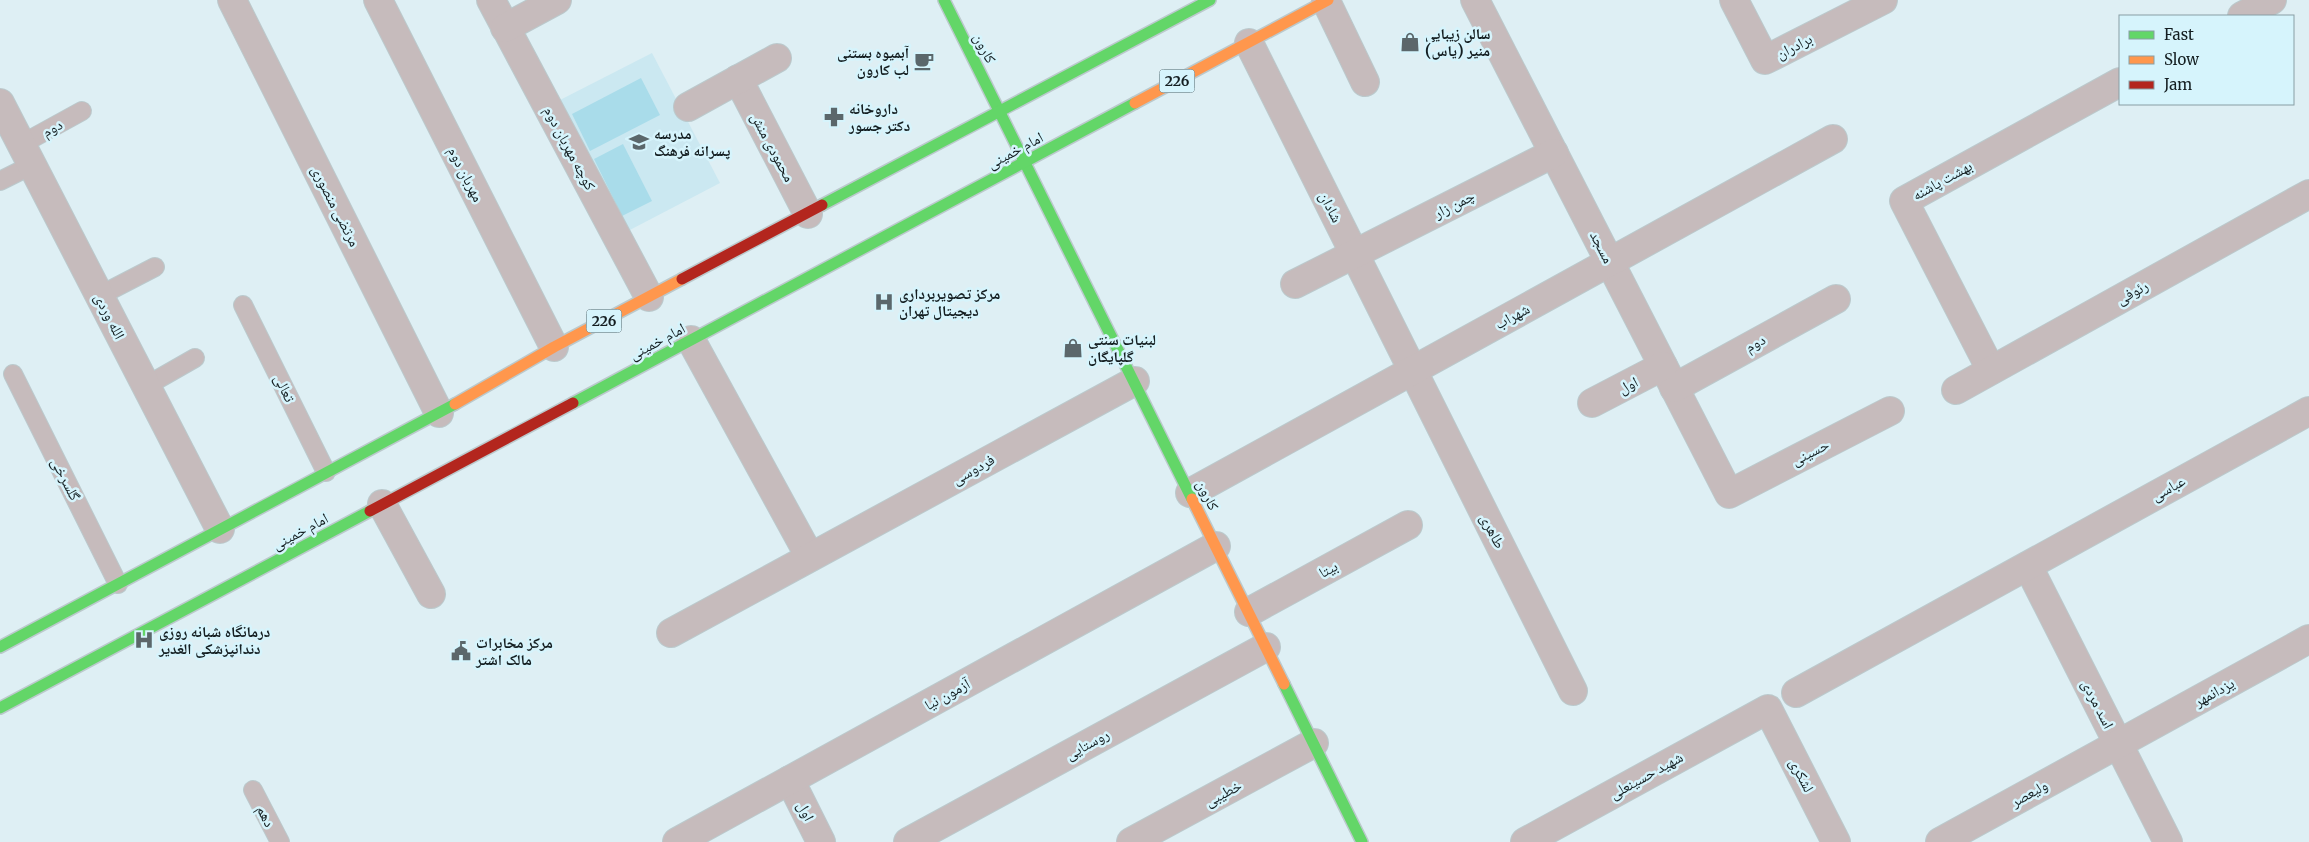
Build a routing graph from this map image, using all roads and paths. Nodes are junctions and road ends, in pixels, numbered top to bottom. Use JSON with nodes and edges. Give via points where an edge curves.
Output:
{"nodes":[{"id":1,"x":232,"y":0,"type":"edge"},
{"id":2,"x":378,"y":0,"type":"edge"},
{"id":3,"x":491,"y":0,"type":"edge"},
{"id":4,"x":557,"y":0,"type":"edge"},
{"id":5,"x":944,"y":0,"type":"edge"},
{"id":6,"x":1210,"y":0,"type":"edge"},
{"id":7,"x":1476,"y":0,"type":"edge"},
{"id":8,"x":1734,"y":0,"type":"edge"},
{"id":9,"x":1882,"y":0,"type":"edge"},
{"id":10,"x":2272,"y":0,"type":"edge"},
{"id":11,"x":1327,"y":1,"type":"edge"},
{"id":12,"x":2244,"y":15,"type":"edge"},
{"id":13,"x":506,"y":28,"type":"junction"},
{"id":14,"x":1249,"y":43,"type":"junction"},
{"id":15,"x":777,"y":58,"type":"dead end"},
{"id":16,"x":738,"y":80,"type":"junction"},
{"id":17,"x":1365,"y":82,"type":"dead end"},
{"id":18,"x":2119,"y":83,"type":"edge"},
{"id":19,"x":0,"y":103,"type":"edge"},
{"id":20,"x":688,"y":106,"type":"dead end"},
{"id":21,"x":1000,"y":110,"type":"junction"},
{"id":22,"x":82,"y":111,"type":"dead end"},
{"id":23,"x":1833,"y":139,"type":"dead end"},
{"id":24,"x":1554,"y":153,"type":"junction"},
{"id":25,"x":27,"y":155,"type":"junction"},
{"id":26,"x":1026,"y":161,"type":"junction"},
{"id":27,"x":0,"y":181,"type":"edge"},
{"id":28,"x":2309,"y":194,"type":"edge"},
{"id":29,"x":808,"y":214,"type":"junction"},
{"id":30,"x":1355,"y":254,"type":"junction"},
{"id":31,"x":1610,"y":262,"type":"junction"},
{"id":32,"x":155,"y":267,"type":"dead end"},
{"id":33,"x":1294,"y":284,"type":"dead end"},
{"id":34,"x":99,"y":296,"type":"junction"},
{"id":35,"x":649,"y":297,"type":"junction"},
{"id":36,"x":1836,"y":298,"type":"dead end"},
{"id":37,"x":243,"y":305,"type":"dead end"},
{"id":38,"x":691,"y":340,"type":"junction"},
{"id":39,"x":554,"y":347,"type":"junction"},
{"id":40,"x":195,"y":358,"type":"dead end"},
{"id":41,"x":1991,"y":370,"type":"junction"},
{"id":42,"x":1413,"y":371,"type":"junction"},
{"id":43,"x":13,"y":374,"type":"dead end"},
{"id":44,"x":1669,"y":377,"type":"junction"},
{"id":45,"x":1135,"y":381,"type":"junction"},
{"id":46,"x":146,"y":386,"type":"junction"},
{"id":47,"x":1956,"y":390,"type":"dead end"},
{"id":48,"x":1592,"y":403,"type":"dead end"},
{"id":49,"x":1890,"y":411,"type":"dead end"},
{"id":50,"x":2309,"y":411,"type":"edge"},
{"id":51,"x":439,"y":413,"type":"junction"},
{"id":52,"x":326,"y":472,"type":"junction"},
{"id":53,"x":1190,"y":493,"type":"junction"},
{"id":54,"x":1729,"y":494,"type":"joint"},
{"id":55,"x":382,"y":504,"type":"junction"},
{"id":56,"x":1408,"y":526,"type":"dead end"},
{"id":57,"x":220,"y":529,"type":"junction"},
{"id":58,"x":1216,"y":546,"type":"junction"},
{"id":59,"x":810,"y":557,"type":"junction"},
{"id":60,"x":2028,"y":566,"type":"junction"},
{"id":61,"x":118,"y":584,"type":"junction"},
{"id":62,"x":431,"y":594,"type":"dead end"},
{"id":63,"x":1249,"y":612,"type":"junction"},
{"id":64,"x":671,"y":633,"type":"dead end"},
{"id":65,"x":2309,"y":639,"type":"edge"},
{"id":66,"x":0,"y":647,"type":"edge"},
{"id":67,"x":1266,"y":647,"type":"junction"},
{"id":68,"x":1573,"y":691,"type":"dead end"},
{"id":69,"x":1796,"y":693,"type":"dead end"},
{"id":70,"x":0,"y":708,"type":"edge"},
{"id":71,"x":1768,"y":709,"type":"joint"},
{"id":72,"x":1314,"y":743,"type":"junction"},
{"id":73,"x":2118,"y":744,"type":"junction"},
{"id":74,"x":790,"y":780,"type":"junction"},
{"id":75,"x":253,"y":790,"type":"dead end"},
{"id":76,"x":280,"y":842,"type":"edge"},
{"id":77,"x":677,"y":842,"type":"edge"},
{"id":78,"x":821,"y":842,"type":"edge"},
{"id":79,"x":908,"y":842,"type":"edge"},
{"id":80,"x":1131,"y":842,"type":"edge"},
{"id":81,"x":1362,"y":842,"type":"edge"},
{"id":82,"x":1525,"y":842,"type":"edge"},
{"id":83,"x":1836,"y":842,"type":"edge"},
{"id":84,"x":1940,"y":842,"type":"edge"},
{"id":85,"x":2168,"y":842,"type":"edge"}],
"edges":[{"from":1,"to":51,"type":"street","name":"مرتضی منصوری"},
{"from":2,"to":39,"type":"street","name":"مهربان دوم"},
{"from":3,"to":13,"type":"street","name":"کوچه مهربان دوم"},
{"from":4,"to":13,"type":"street"},
{"from":5,"to":21,"type":"main road","name":"کارون"},
{"from":6,"to":21,"type":"main road","number":"226"},
{"from":7,"to":24,"type":"street","name":"مسجد"},
{"from":8,"to":9,"type":"street","name":"برادران","via":[[1765,60]]},
{"from":10,"to":12,"type":"street"},
{"from":11,"to":14,"type":"main road","name":"امام خمینی","number":"226"},
{"from":11,"to":17,"type":"street"},
{"from":13,"to":35,"type":"street","name":"کوچه مهربان دوم"},
{"from":14,"to":26,"type":"main road","name":"امام خمینی","number":"226"},
{"from":14,"to":30,"type":"street","name":"شادان"},
{"from":15,"to":16,"type":"street"},
{"from":16,"to":20,"type":"street"},
{"from":16,"to":29,"type":"street","name":"محمودی منش"},
{"from":18,"to":41,"type":"street","name":"بهشت پاشنه","via":[[1904,200]]},
{"from":19,"to":25,"type":"street","name":"الله وردی"},
{"from":21,"to":26,"type":"main road","name":"کارون"},
{"from":21,"to":29,"type":"main road","number":"226"},
{"from":22,"to":25,"type":"lane","name":"دوم"},
{"from":23,"to":31,"type":"street","name":"شهراب"},
{"from":24,"to":30,"type":"street","name":"چمن زار"},
{"from":24,"to":31,"type":"street","name":"مسجد"},
{"from":25,"to":27,"type":"lane"},
{"from":25,"to":34,"type":"street","name":"الله وردی"},
{"from":26,"to":38,"type":"main road","name":"امام خمینی","number":"226"},
{"from":26,"to":45,"type":"main road","name":"کارون"},
{"from":28,"to":41,"type":"street","name":"رئوفی"},
{"from":29,"to":35,"type":"main road","number":"226"},
{"from":30,"to":33,"type":"street"},
{"from":30,"to":42,"type":"street","name":"شادان"},
{"from":31,"to":42,"type":"street","name":"شهراب"},
{"from":31,"to":44,"type":"street","name":"مسجد"},
{"from":32,"to":34,"type":"lane"},
{"from":34,"to":46,"type":"street","name":"الله وردی"},
{"from":35,"to":39,"type":"main road","number":"226"},
{"from":36,"to":44,"type":"street","name":"دوم"},
{"from":37,"to":52,"type":"lane","name":"تعالی"},
{"from":38,"to":55,"type":"main road","name":"امام خمینی","number":"226"},
{"from":38,"to":59,"type":"street"},
{"from":39,"to":51,"type":"main road","number":"226"},
{"from":40,"to":46,"type":"lane"},
{"from":41,"to":47,"type":"street","name":"رئوفی"},
{"from":42,"to":53,"type":"street","name":"شهراب"},
{"from":42,"to":68,"type":"street","name":"طاهری"},
{"from":43,"to":61,"type":"lane","name":"گلسرخی"},
{"from":44,"to":48,"type":"street","name":"اول"},
{"from":44,"to":54,"type":"street","name":"مسجد"},
{"from":45,"to":53,"type":"main road","name":"کارون"},
{"from":45,"to":59,"type":"street","name":"فردوسی"},
{"from":46,"to":57,"type":"street","name":"الله وردی"},
{"from":49,"to":54,"type":"street","name":"حسینی"},
{"from":50,"to":60,"type":"street","name":"عباسی"},
{"from":51,"to":52,"type":"main road","number":"226"},
{"from":52,"to":57,"type":"main road","number":"226"},
{"from":53,"to":58,"type":"main road","name":"کارون"},
{"from":55,"to":62,"type":"street"},
{"from":55,"to":70,"type":"main road","name":"امام خمینی","number":"226"},
{"from":56,"to":63,"type":"street","name":"بیتا"},
{"from":57,"to":61,"type":"main road","number":"226"},
{"from":58,"to":63,"type":"main road","name":"کارون"},
{"from":58,"to":74,"type":"street","name":"آزمون نیا"},
{"from":59,"to":64,"type":"street","name":"فردوسی"},
{"from":60,"to":69,"type":"street"},
{"from":60,"to":73,"type":"street","name":"اسد مردی"},
{"from":61,"to":66,"type":"main road","number":"226"},
{"from":63,"to":67,"type":"main road","name":"کارون"},
{"from":65,"to":73,"type":"street","name":"یزدانمهر"},
{"from":67,"to":72,"type":"main road","name":"کارون"},
{"from":67,"to":79,"type":"street","name":"روستایی"},
{"from":71,"to":82,"type":"street","name":"شهید حسینعلی"},
{"from":71,"to":83,"type":"street","name":"لشکری"},
{"from":72,"to":80,"type":"street","name":"خطیبی"},
{"from":72,"to":81,"type":"main road","name":"کارون"},
{"from":73,"to":84,"type":"street","name":"ولیعصر"},
{"from":73,"to":85,"type":"street","name":"اسد مردی"},
{"from":74,"to":77,"type":"street","name":"آزمون نیا"},
{"from":74,"to":78,"type":"street","name":"اول"},
{"from":75,"to":76,"type":"lane","name":"دهم"}]}
